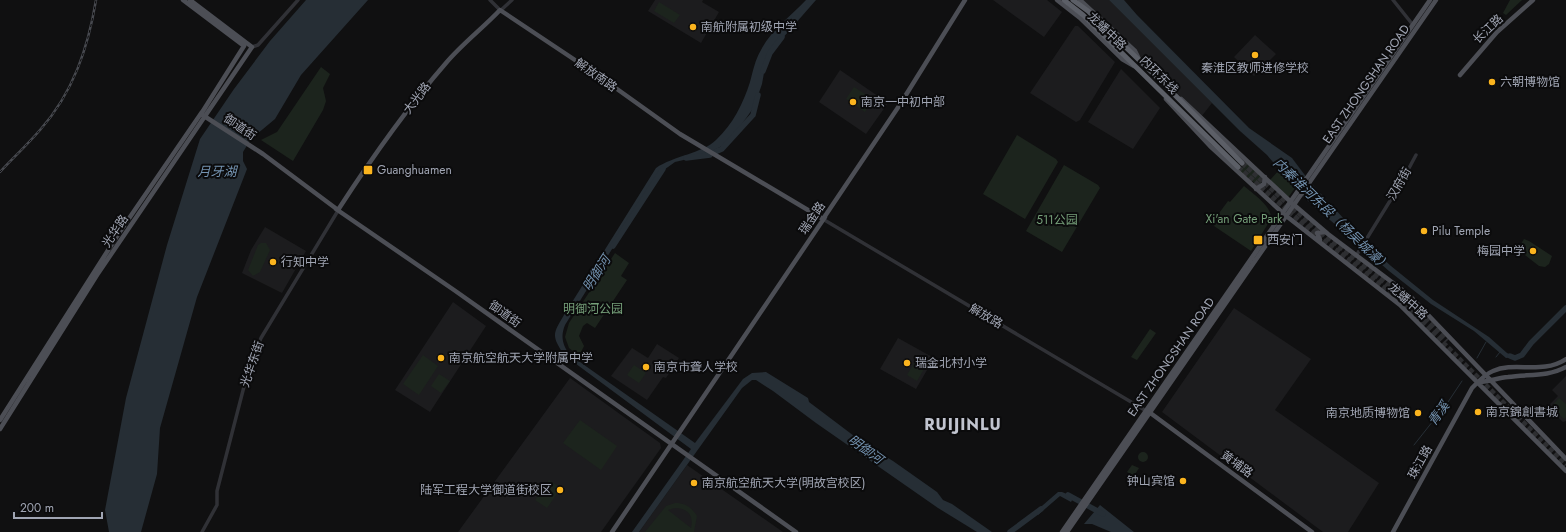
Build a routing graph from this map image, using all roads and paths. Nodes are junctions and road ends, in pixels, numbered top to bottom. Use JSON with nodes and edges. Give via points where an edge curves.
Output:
{"nodes":[{"id":1,"x":183,"y":0,"type":"edge"},
{"id":2,"x":190,"y":0,"type":"edge"},
{"id":3,"x":298,"y":0,"type":"edge"},
{"id":4,"x":490,"y":0,"type":"edge"},
{"id":5,"x":512,"y":0,"type":"edge"},
{"id":6,"x":965,"y":0,"type":"edge"},
{"id":7,"x":1057,"y":0,"type":"edge"},
{"id":8,"x":1064,"y":0,"type":"edge"},
{"id":9,"x":1073,"y":0,"type":"edge"},
{"id":10,"x":1080,"y":0,"type":"edge"},
{"id":11,"x":1393,"y":0,"type":"edge"},
{"id":12,"x":1430,"y":0,"type":"edge"},
{"id":13,"x":1436,"y":0,"type":"edge"},
{"id":14,"x":1534,"y":0,"type":"edge"},
{"id":15,"x":500,"y":10,"type":"junction"},
{"id":16,"x":1413,"y":25,"type":"junction"},
{"id":17,"x":252,"y":47,"type":"junction"},
{"id":18,"x":1140,"y":66,"type":"junction"},
{"id":19,"x":1460,"y":75,"type":"dead end"},
{"id":20,"x":1164,"y":84,"type":"junction"},
{"id":21,"x":1155,"y":85,"type":"junction"},
{"id":22,"x":201,"y":114,"type":"junction"},
{"id":23,"x":206,"y":117,"type":"junction"},
{"id":24,"x":680,"y":134,"type":"junction"},
{"id":25,"x":1416,"y":155,"type":"dead end"},
{"id":26,"x":721,"y":159,"type":"junction"},
{"id":27,"x":367,"y":166,"type":"joint"},
{"id":28,"x":1265,"y":177,"type":"junction"},
{"id":29,"x":1310,"y":178,"type":"junction"},
{"id":30,"x":758,"y":180,"type":"joint"},
{"id":31,"x":1256,"y":189,"type":"junction"},
{"id":32,"x":1292,"y":204,"type":"junction"},
{"id":33,"x":338,"y":210,"type":"junction"},
{"id":34,"x":1285,"y":215,"type":"junction"},
{"id":35,"x":824,"y":219,"type":"junction"},
{"id":36,"x":1328,"y":234,"type":"junction"},
{"id":37,"x":1322,"y":243,"type":"junction"},
{"id":38,"x":1356,"y":256,"type":"junction"},
{"id":39,"x":1566,"y":360,"type":"edge"},
{"id":40,"x":1566,"y":366,"type":"edge"},
{"id":41,"x":1485,"y":375,"type":"junction"},
{"id":42,"x":1477,"y":382,"type":"junction"},
{"id":43,"x":1492,"y":382,"type":"junction"},
{"id":44,"x":1148,"y":411,"type":"junction"},
{"id":45,"x":0,"y":420,"type":"edge"},
{"id":46,"x":0,"y":429,"type":"edge"},
{"id":47,"x":671,"y":444,"type":"junction"},
{"id":48,"x":1566,"y":459,"type":"edge"},
{"id":49,"x":1566,"y":470,"type":"edge"},
{"id":50,"x":1078,"y":512,"type":"junction"},
{"id":51,"x":202,"y":532,"type":"edge"},
{"id":52,"x":612,"y":532,"type":"edge"},
{"id":53,"x":796,"y":532,"type":"edge"},
{"id":54,"x":1062,"y":532,"type":"edge"},
{"id":55,"x":1068,"y":532,"type":"edge"},
{"id":56,"x":1312,"y":532,"type":"edge"},
{"id":57,"x":1393,"y":532,"type":"edge"}],
"edges":[{"from":1,"to":22,"type":"main road","name":"光华路","via":[[244,46]]},
{"from":2,"to":17,"type":"main road"},
{"from":3,"to":17,"type":"street","via":[[258,45]]},
{"from":4,"to":15,"type":"street","name":"解放南路"},
{"from":5,"to":15,"type":"street","name":"大光路"},
{"from":6,"to":35,"type":"main road","name":"瑞金路"},
{"from":7,"to":18,"type":"main road","name":"龙蟠中路","via":[[1080,18],[1124,61]]},
{"from":8,"to":18,"type":"highway","name":"内环东线"},
{"from":9,"to":18,"type":"highway","name":"内环东线","via":[[1088,11]]},
{"from":10,"to":18,"type":"main road","name":"龙蟠中路","via":[[1135,51]]},
{"from":11,"to":16,"type":"street"},
{"from":12,"to":16,"type":"main road"},
{"from":13,"to":29,"type":"main road","name":"EAST ZHONGSHAN ROAD"},
{"from":14,"to":19,"type":"main road","name":"长江路","via":[[1497,32]]},
{"from":15,"to":24,"type":"street","name":"解放南路"},
{"from":15,"to":27,"type":"street","name":"大光路","via":[[447,62]]},
{"from":16,"to":29,"type":"main road"},
{"from":17,"to":23,"type":"main road","name":"光华路"},
{"from":18,"to":20,"type":"highway","name":"内环东线"},
{"from":18,"to":21,"type":"highway","name":"内环东线"},
{"from":20,"to":21,"type":"highway","name":"内环东线","via":[[1240,165]]},
{"from":20,"to":28,"type":"main road","name":"龙蟠中路"},
{"from":21,"to":31,"type":"main road","name":"龙蟠中路","via":[[1190,126]]},
{"from":22,"to":23,"type":"main road","name":"御道街"},
{"from":22,"to":45,"type":"main road","name":"光华路","via":[[119,233]]},
{"from":23,"to":33,"type":"main road","name":"御道街","via":[[263,154]]},
{"from":23,"to":46,"type":"main road","name":"光华路","via":[[200,122],[97,275]]},
{"from":24,"to":26,"type":"main road"},
{"from":24,"to":26,"type":"street","name":"解放南路"},
{"from":25,"to":38,"type":"street","name":"汉府街"},
{"from":26,"to":30,"type":"main road"},
{"from":27,"to":33,"type":"main road"},
{"from":28,"to":31,"type":"main road","via":[[1264,184]]},
{"from":28,"to":32,"type":"main road","name":"龙蟠中路"},
{"from":29,"to":32,"type":"main road","name":"EAST ZHONGSHAN ROAD"},
{"from":30,"to":35,"type":"street"},
{"from":31,"to":34,"type":"main road","name":"龙蟠中路"},
{"from":32,"to":34,"type":"main road","name":"EAST ZHONGSHAN ROAD"},
{"from":32,"to":36,"type":"main road","name":"龙蟠中路"},
{"from":33,"to":47,"type":"main road","name":"御道街"},
{"from":33,"to":51,"type":"street","name":"光华东街","via":[[261,338],[247,375],[218,491],[217,505]]},
{"from":34,"to":37,"type":"main road","name":"龙蟠中路"},
{"from":34,"to":44,"type":"main road","name":"EAST ZHONGSHAN ROAD"},
{"from":35,"to":44,"type":"street","name":"解放路"},
{"from":35,"to":47,"type":"main road","name":"瑞金路"},
{"from":36,"to":37,"type":"main road","via":[[1318,232],[1318,238]]},
{"from":36,"to":38,"type":"main road","name":"龙蟠中路"},
{"from":37,"to":42,"type":"main road","name":"龙蟠中路","via":[[1400,305]]},
{"from":38,"to":41,"type":"main road","name":"龙蟠中路","via":[[1409,296]]},
{"from":39,"to":41,"type":"main road","name":"珠江路","via":[[1549,367],[1502,369]]},
{"from":40,"to":43,"type":"main road","via":[[1535,376],[1508,376]]},
{"from":41,"to":42,"type":"main road","name":"珠江路"},
{"from":41,"to":43,"type":"main road","name":"龙蟠中路"},
{"from":42,"to":43,"type":"main road"},
{"from":42,"to":49,"type":"main road","name":"龙蟠中路"},
{"from":42,"to":57,"type":"main road","name":"珠江路"},
{"from":43,"to":48,"type":"main road","name":"龙蟠中路"},
{"from":44,"to":50,"type":"main road","name":"EAST ZHONGSHAN ROAD"},
{"from":44,"to":56,"type":"main road","name":"黄埔路"},
{"from":47,"to":52,"type":"main road","name":"瑞金路"},
{"from":47,"to":53,"type":"main road","name":"御道街"},
{"from":50,"to":54,"type":"main road","name":"EAST ZHONGSHAN ROAD"},
{"from":50,"to":55,"type":"main road","name":"EAST ZHONGSHAN ROAD"}]}
